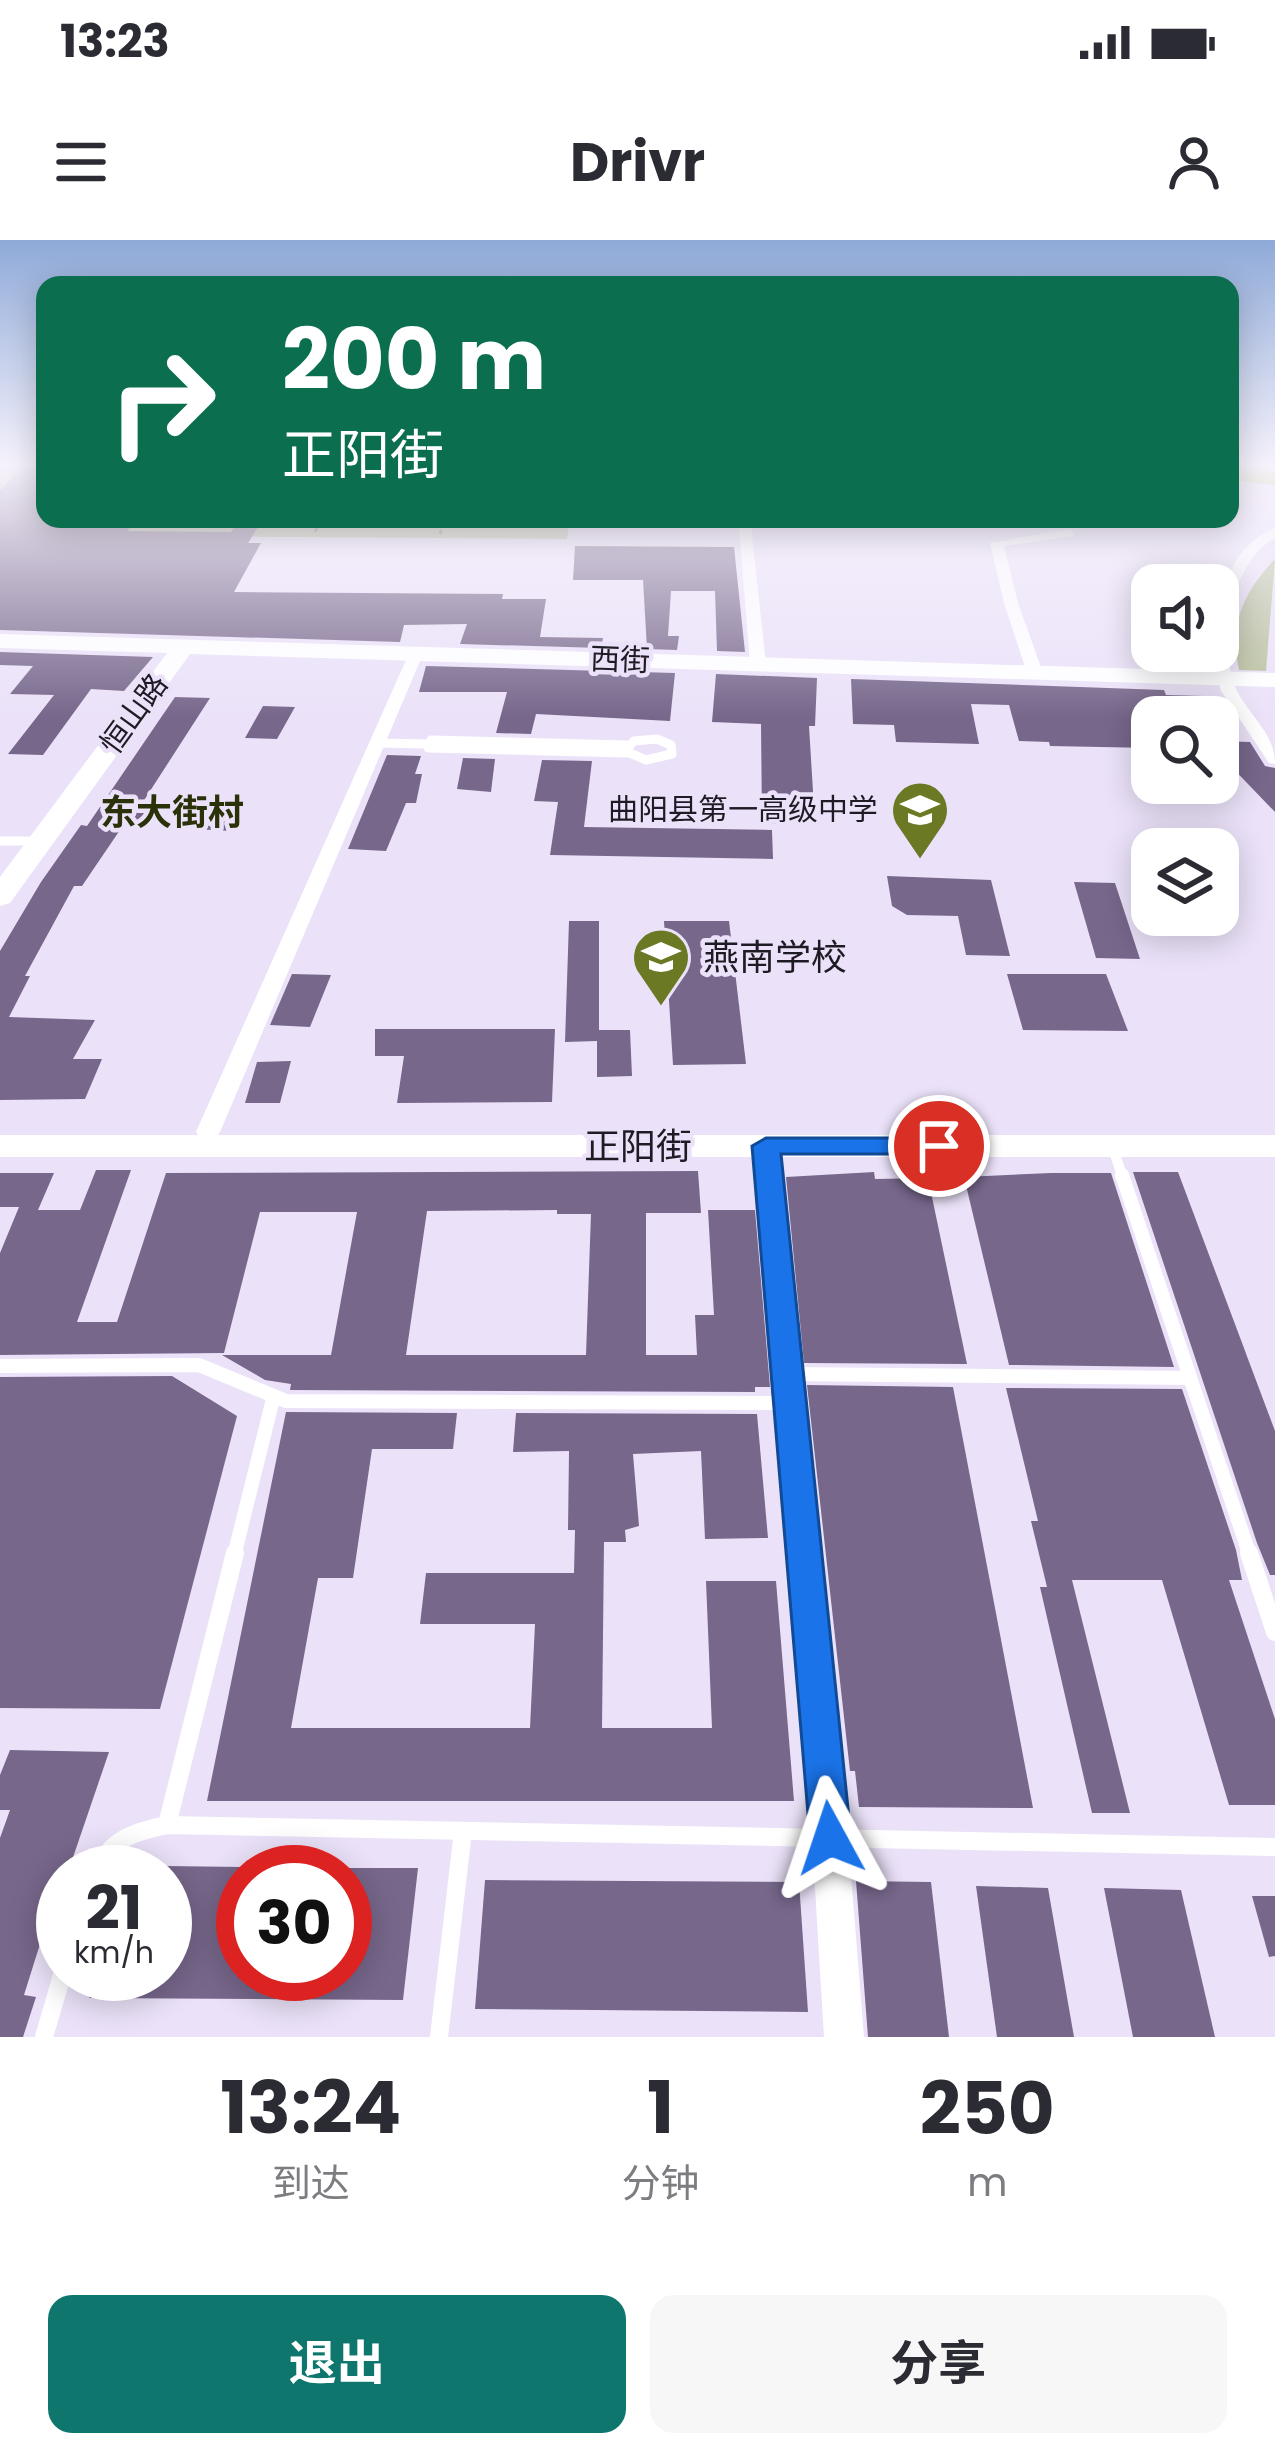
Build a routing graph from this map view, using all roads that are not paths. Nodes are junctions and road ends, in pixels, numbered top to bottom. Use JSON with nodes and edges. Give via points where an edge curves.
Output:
{"nodes":[{"id":1,"x":748,"y":550,"type":"edge"},
{"id":2,"x":999,"y":550,"type":"edge"},
{"id":3,"x":0,"y":641,"type":"edge"},
{"id":4,"x":183,"y":647,"type":"junction"},
{"id":5,"x":416,"y":654,"type":"junction"},
{"id":6,"x":758,"y":664,"type":"junction"},
{"id":7,"x":1228,"y":672,"type":"edge"},
{"id":8,"x":1035,"y":673,"type":"junction"},
{"id":9,"x":1232,"y":679,"type":"junction"},
{"id":10,"x":1275,"y":680,"type":"edge"},
{"id":11,"x":376,"y":743,"type":"junction"},
{"id":12,"x":627,"y":749,"type":"dead end"},
{"id":13,"x":1275,"y":759,"type":"edge"},
{"id":14,"x":0,"y":841,"type":"edge"},
{"id":15,"x":41,"y":841,"type":"junction"},
{"id":16,"x":0,"y":897,"type":"edge"},
{"id":17,"x":0,"y":1132,"type":"edge"},
{"id":18,"x":208,"y":1132,"type":"junction"},
{"id":19,"x":1275,"y":1132,"type":"edge"},
{"id":20,"x":1275,"y":1145,"type":"edge"},
{"id":21,"x":0,"y":1146,"type":"edge"},
{"id":22,"x":766,"y":1146,"type":"junction"},
{"id":23,"x":1112,"y":1146,"type":"junction"},
{"id":24,"x":0,"y":1366,"type":"edge"},
{"id":25,"x":1190,"y":1378,"type":"junction"},
{"id":26,"x":789,"y":1389,"type":"junction"},
{"id":27,"x":273,"y":1399,"type":"junction"},
{"id":28,"x":1275,"y":1632,"type":"edge"},
{"id":29,"x":167,"y":1825,"type":"junction"},
{"id":30,"x":463,"y":1831,"type":"junction"},
{"id":31,"x":830,"y":1838,"type":"junction"},
{"id":32,"x":109,"y":1845,"type":"edge"},
{"id":33,"x":1275,"y":1847,"type":"edge"},
{"id":34,"x":55,"y":2001,"type":"edge"},
{"id":35,"x":44,"y":2037,"type":"edge"},
{"id":36,"x":440,"y":2037,"type":"edge"},
{"id":37,"x":844,"y":2037,"type":"edge"}],
"edges":[{"from":1,"to":6,"type":"street"},
{"from":2,"to":8,"type":"street"},
{"from":3,"to":4,"type":"street","name":"西街"},
{"from":4,"to":5,"type":"street","name":"西街"},
{"from":4,"to":15,"type":"street","name":"恒山路"},
{"from":5,"to":6,"type":"street","name":"西街"},
{"from":5,"to":11,"type":"street"},
{"from":6,"to":8,"type":"street","name":"西街"},
{"from":7,"to":9,"type":"street"},
{"from":8,"to":9,"type":"street","name":"西街"},
{"from":9,"to":10,"type":"street","name":"西街"},
{"from":9,"to":13,"type":"street"},
{"from":11,"to":12,"type":"lane"},
{"from":11,"to":18,"type":"street"},
{"from":14,"to":15,"type":"lane"},
{"from":15,"to":16,"type":"street","name":"恒山路"},
{"from":17,"to":18,"type":"street","name":"正阳街"},
{"from":18,"to":19,"type":"street","name":"正阳街"},
{"from":20,"to":23,"type":"street","name":"正阳街"},
{"from":21,"to":22,"type":"street","name":"正阳街"},
{"from":22,"to":23,"type":"street","name":"正阳街"},
{"from":22,"to":26,"type":"street"},
{"from":23,"to":25,"type":"lane"},
{"from":24,"to":27,"type":"lane","via":[[199,1365]]},
{"from":25,"to":26,"type":"lane"},
{"from":25,"to":28,"type":"lane"},
{"from":26,"to":27,"type":"lane"},
{"from":26,"to":31,"type":"street"},
{"from":27,"to":29,"type":"lane"},
{"from":29,"to":30,"type":"lane"},
{"from":29,"to":32,"type":"lane","via":[[123,1833]]},
{"from":30,"to":31,"type":"lane"},
{"from":30,"to":36,"type":"lane"},
{"from":31,"to":33,"type":"lane"},
{"from":31,"to":37,"type":"street"},
{"from":34,"to":35,"type":"lane"}]}
